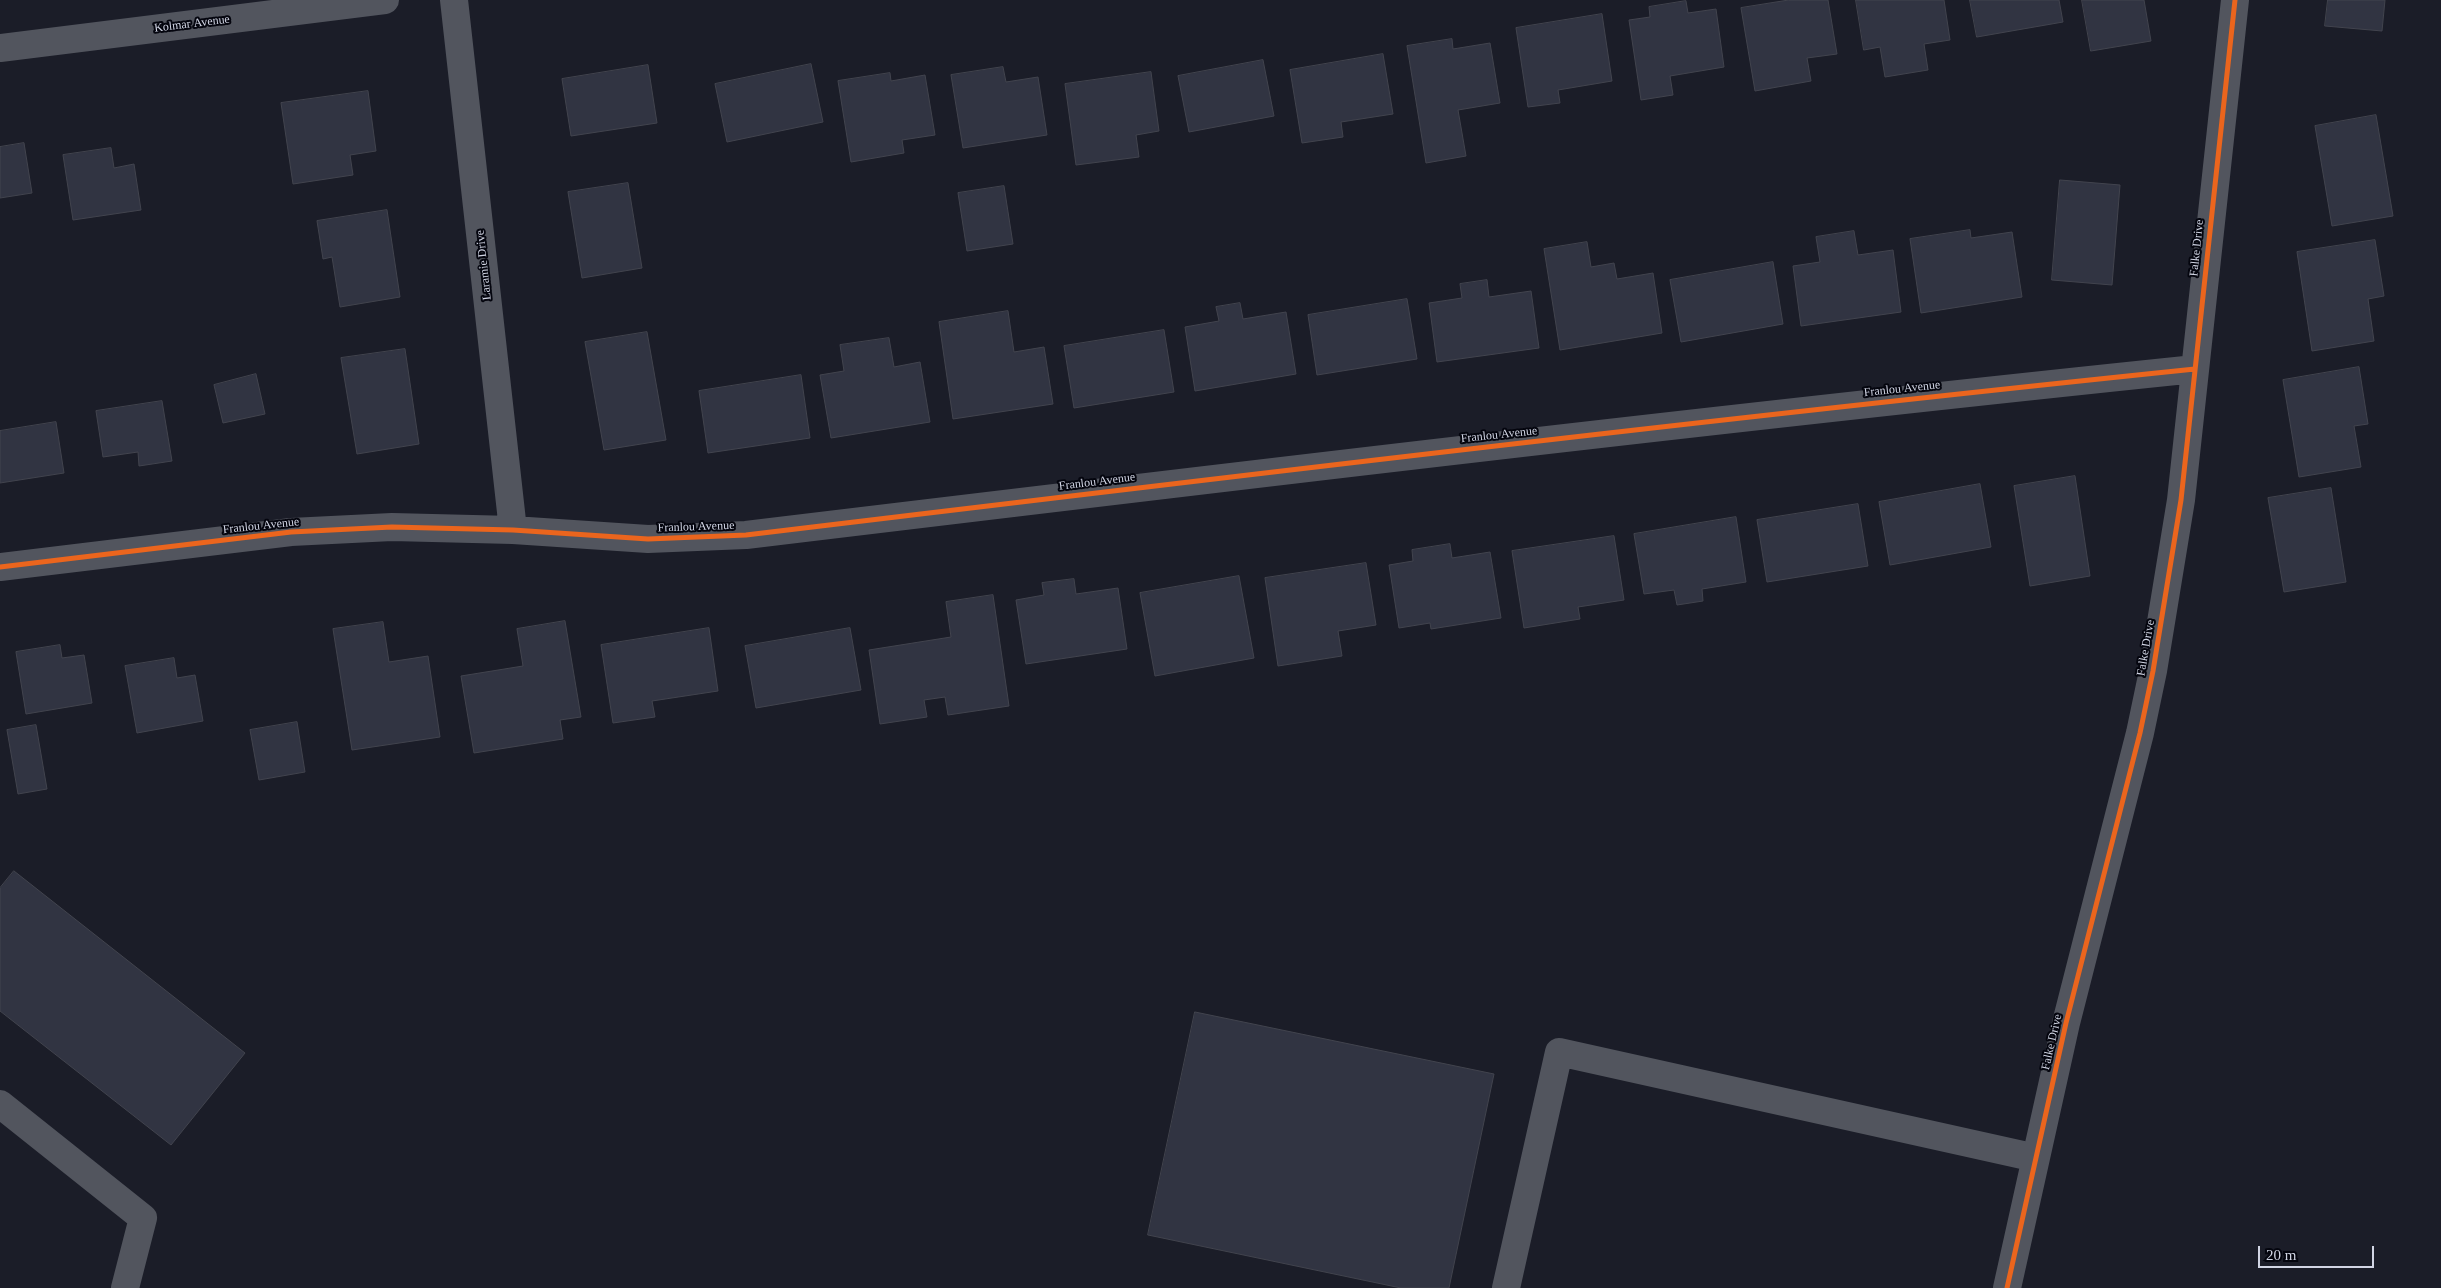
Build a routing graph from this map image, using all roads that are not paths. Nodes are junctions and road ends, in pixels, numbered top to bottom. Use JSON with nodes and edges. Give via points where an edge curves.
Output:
{"nodes":[{"id":1,"x":385,"y":0,"type":"edge"},
{"id":2,"x":454,"y":0,"type":"edge"},
{"id":3,"x":2235,"y":0,"type":"edge"},
{"id":4,"x":0,"y":48,"type":"edge"},
{"id":5,"x":2195,"y":369,"type":"junction"},
{"id":6,"x":513,"y":530,"type":"junction"},
{"id":7,"x":0,"y":567,"type":"edge"},
{"id":8,"x":0,"y":1104,"type":"edge"},
{"id":9,"x":2036,"y":1158,"type":"junction"},
{"id":10,"x":124,"y":1288,"type":"edge"},
{"id":11,"x":1506,"y":1288,"type":"edge"},
{"id":12,"x":2007,"y":1288,"type":"edge"}],
"edges":[{"from":1,"to":4,"type":"street","name":"Kolmar Avenue"},
{"from":2,"to":6,"type":"street","name":"Laramie Drive"},
{"from":3,"to":5,"type":"street","name":"Falke Drive"},
{"from":5,"to":6,"type":"street","name":"Franlou Avenue","via":[[1863,403],[746,535],[648,538]]},
{"from":5,"to":9,"type":"street","name":"Falke Drive","via":[[2181,500],[2153,671]]},
{"from":6,"to":7,"type":"street","name":"Franlou Avenue","via":[[392,527],[291,532]]},
{"from":8,"to":10,"type":"street","via":[[143,1218]]},
{"from":9,"to":11,"type":"street","via":[[1559,1052]]},
{"from":9,"to":12,"type":"street","name":"Falke Drive"}]}
